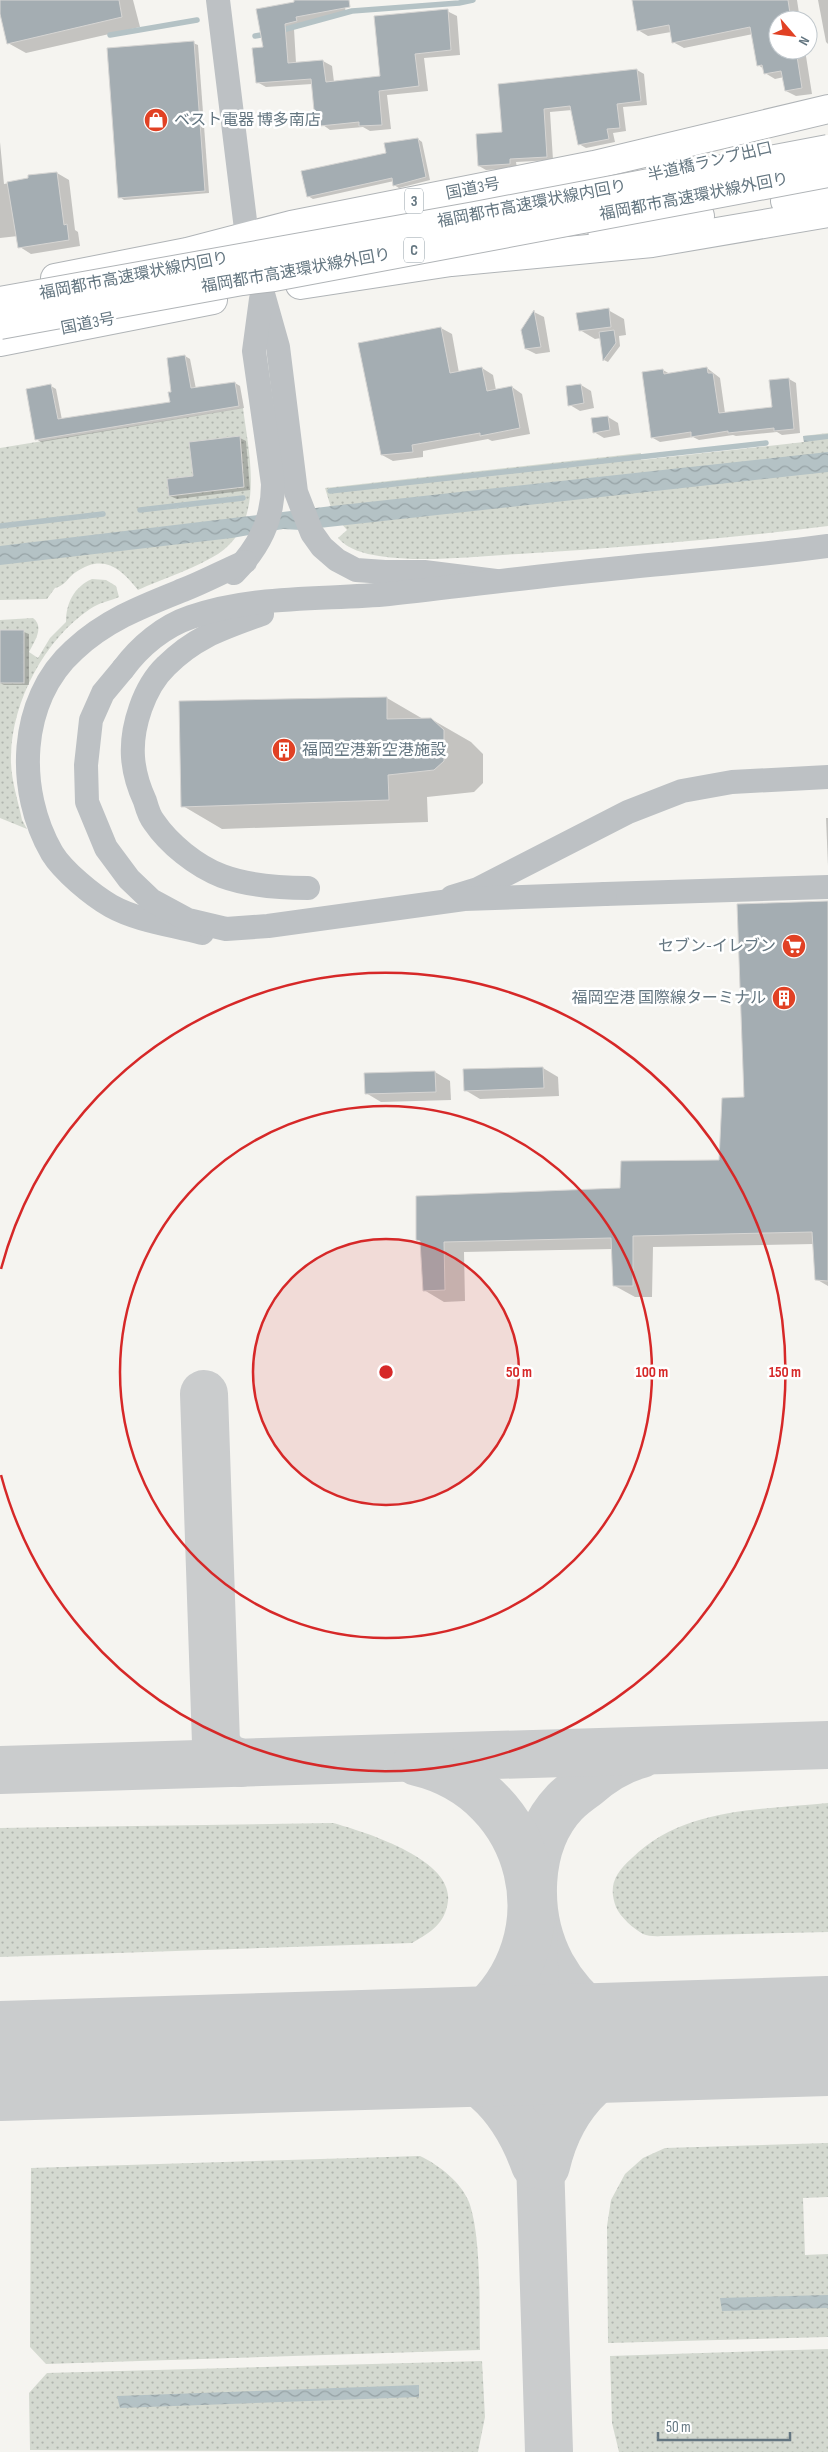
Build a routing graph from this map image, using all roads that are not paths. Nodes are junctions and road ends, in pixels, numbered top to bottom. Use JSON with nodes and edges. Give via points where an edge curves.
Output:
{"nodes":[{"id":1,"x":218,"y":0,"type":"edge"},
{"id":2,"x":828,"y":110,"type":"edge"},
{"id":3,"x":828,"y":135,"type":"edge"},
{"id":4,"x":828,"y":149,"type":"edge"},
{"id":5,"x":828,"y":172,"type":"edge"},
{"id":6,"x":828,"y":193,"type":"edge"},
{"id":7,"x":828,"y":205,"type":"edge"},
{"id":8,"x":828,"y":213,"type":"edge"},
{"id":9,"x":718,"y":214,"type":"junction"},
{"id":10,"x":476,"y":216,"type":"junction"},
{"id":11,"x":247,"y":237,"type":"junction"},
{"id":12,"x":268,"y":284,"type":"junction"},
{"id":13,"x":0,"y":289,"type":"edge"},
{"id":14,"x":0,"y":301,"type":"edge"},
{"id":15,"x":0,"y":326,"type":"edge"},
{"id":16,"x":0,"y":342,"type":"edge"},
{"id":17,"x":828,"y":546,"type":"edge"},
{"id":18,"x":245,"y":562,"type":"junction"},
{"id":19,"x":496,"y":581,"type":"junction"},
{"id":20,"x":302,"y":599,"type":"junction"},
{"id":21,"x":191,"y":617,"type":"junction"},
{"id":22,"x":828,"y":777,"type":"edge"},
{"id":23,"x":828,"y":887,"type":"edge"},
{"id":24,"x":308,"y":888,"type":"dead end"}],
"edges":[{"from":1,"to":11,"type":"street"},
{"from":2,"to":11,"type":"highway","name":"国道3号","number":"3","via":[[594,165],[291,225]]},
{"from":3,"to":10,"type":"highway","name":"半道橋ランプ出口","bridge":true},
{"from":4,"to":10,"type":"highway","name":"福岡都市高速環状線内回り","number":"C","bridge":true},
{"from":5,"to":12,"type":"highway","name":"福岡都市高速環状線外回り","number":"C","bridge":true},
{"from":6,"to":9,"type":"highway"},
{"from":7,"to":9,"type":"highway","via":[[768,215]]},
{"from":8,"to":12,"type":"highway","name":"国道3号","via":[[652,243]]},
{"from":9,"to":12,"type":"highway","bridge":true,"via":[[480,247],[383,267]]},
{"from":10,"to":14,"type":"highway","name":"福岡都市高速環状線内回り","number":"C","bridge":true},
{"from":11,"to":12,"type":"street"},
{"from":11,"to":13,"type":"highway","name":"国道3号","number":"3"},
{"from":12,"to":15,"type":"highway","name":"福岡都市高速環状線外回り","number":"C","bridge":true,"via":[[242,281]]},
{"from":12,"to":16,"type":"highway","name":"国道3号"},
{"from":12,"to":18,"type":"street","via":[[254,351],[273,484],[273,505],[262,537]]},
{"from":12,"to":19,"type":"street","via":[[296,492],[312,533],[322,547],[356,570],[424,572]]},
{"from":17,"to":19,"type":"street"},
{"from":18,"to":21,"type":"street"},
{"from":18,"to":22,"type":"street","via":[[118,617],[74,650],[57,668],[42,695],[29,732],[27,763],[35,814],[53,854],[86,888],[112,906],[136,916],[202,934],[264,929],[460,895],[478,889],[628,812],[682,791],[732,782]]},
{"from":19,"to":20,"type":"street","via":[[388,594]]},
{"from":20,"to":21,"type":"street","via":[[247,604]]},
{"from":20,"to":24,"type":"street","via":[[216,629],[165,667],[146,694],[136,724],[133,757],[140,788],[153,821],[174,845],[196,862],[221,876],[246,884]]},
{"from":21,"to":23,"type":"street","bridge":true,"via":[[167,628],[136,652],[103,693],[91,720],[86,765],[87,802],[106,848],[129,879],[151,900],[188,920],[226,929],[464,899]]}]}
